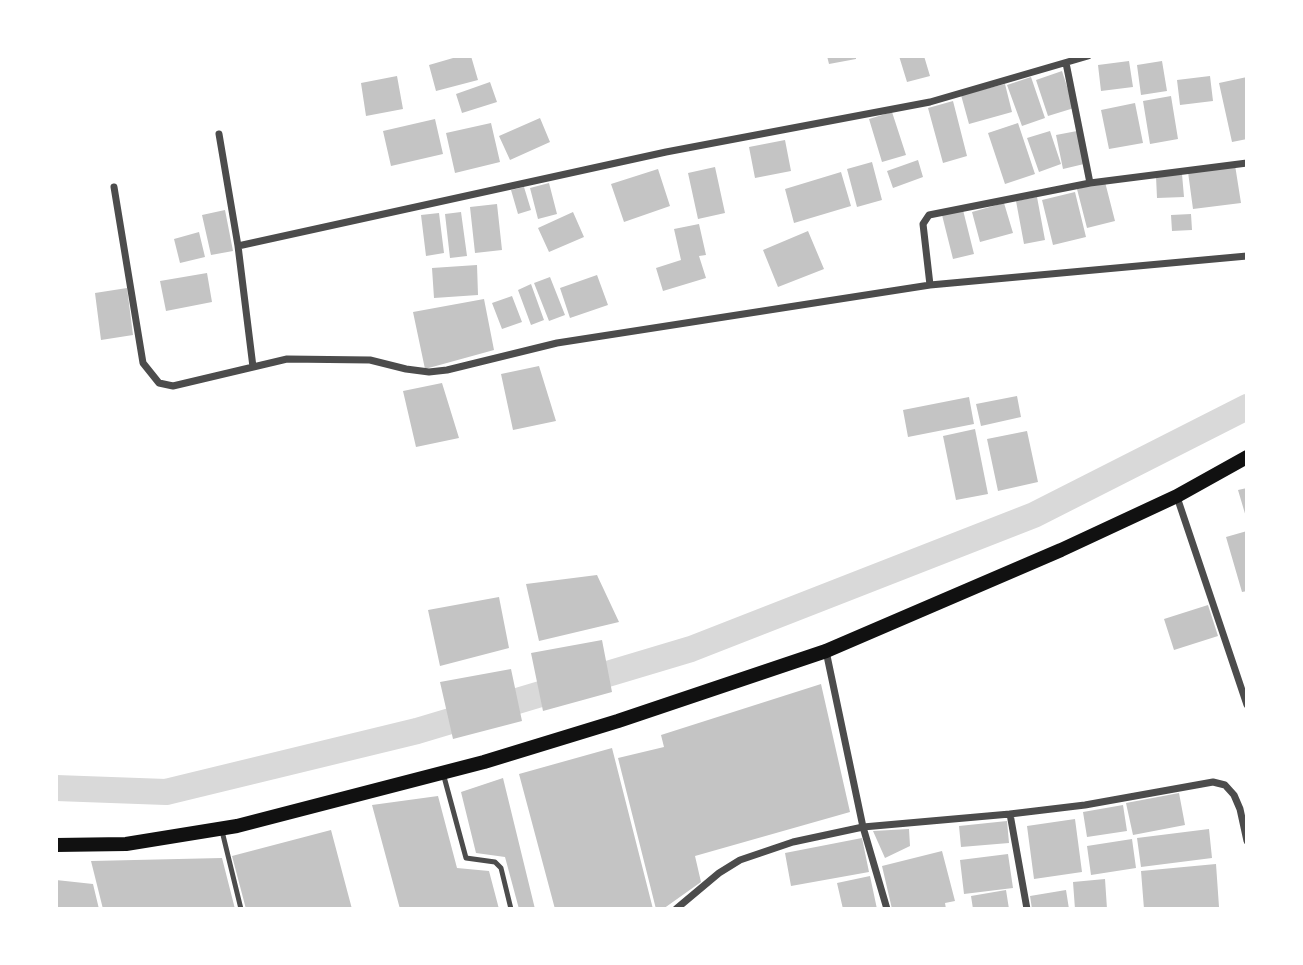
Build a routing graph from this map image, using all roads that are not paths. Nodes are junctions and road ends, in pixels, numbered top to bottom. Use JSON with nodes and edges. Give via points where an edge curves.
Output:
{"nodes":[{"id":1,"x":1087,"y":56,"type":"edge"},
{"id":2,"x":1066,"y":63,"type":"junction"},
{"id":3,"x":219,"y":134,"type":"dead end"},
{"id":4,"x":1247,"y":163,"type":"edge"},
{"id":5,"x":1090,"y":183,"type":"junction"},
{"id":6,"x":114,"y":187,"type":"dead end"},
{"id":7,"x":238,"y":246,"type":"junction"},
{"id":8,"x":1247,"y":256,"type":"edge"},
{"id":9,"x":930,"y":285,"type":"junction"},
{"id":10,"x":253,"y":367,"type":"junction"},
{"id":11,"x":1247,"y":457,"type":"edge"},
{"id":12,"x":1177,"y":496,"type":"junction"},
{"id":13,"x":826,"y":651,"type":"junction"},
{"id":14,"x":1247,"y":705,"type":"edge"},
{"id":15,"x":443,"y":773,"type":"junction"},
{"id":16,"x":1010,"y":814,"type":"junction"},
{"id":17,"x":863,"y":827,"type":"junction"},
{"id":18,"x":221,"y":829,"type":"junction"},
{"id":19,"x":1247,"y":841,"type":"edge"},
{"id":20,"x":56,"y":845,"type":"edge"},
{"id":21,"x":241,"y":909,"type":"edge"},
{"id":22,"x":511,"y":909,"type":"edge"},
{"id":23,"x":676,"y":909,"type":"edge"},
{"id":24,"x":887,"y":909,"type":"edge"},
{"id":25,"x":1027,"y":909,"type":"edge"}],
"edges":[{"from":1,"to":2,"type":"street"},
{"from":2,"to":5,"type":"street"},
{"from":2,"to":7,"type":"street","via":[[930,102],[666,152]]},
{"from":3,"to":7,"type":"street"},
{"from":4,"to":5,"type":"street"},
{"from":5,"to":9,"type":"street","via":[[929,215],[923,224]]},
{"from":6,"to":10,"type":"street","via":[[139,349],[151,374],[159,383],[173,386]]},
{"from":7,"to":10,"type":"street"},
{"from":8,"to":9,"type":"street"},
{"from":9,"to":10,"type":"street","via":[[557,343],[447,370],[429,372],[370,360],[287,359]]},
{"from":11,"to":12,"type":"main road"},
{"from":12,"to":13,"type":"main road"},
{"from":12,"to":14,"type":"street"},
{"from":13,"to":15,"type":"main road","via":[[618,721]]},
{"from":13,"to":17,"type":"street"},
{"from":15,"to":18,"type":"main road"},
{"from":15,"to":22,"type":"lane","via":[[466,858],[495,862],[501,868]]},
{"from":16,"to":17,"type":"street"},
{"from":16,"to":19,"type":"street","via":[[1213,782],[1225,785],[1234,795]]},
{"from":16,"to":25,"type":"street"},
{"from":17,"to":23,"type":"street","via":[[793,842],[740,860]]},
{"from":17,"to":24,"type":"street"},
{"from":18,"to":20,"type":"main road","via":[[126,844]]},
{"from":18,"to":21,"type":"lane"}]}
